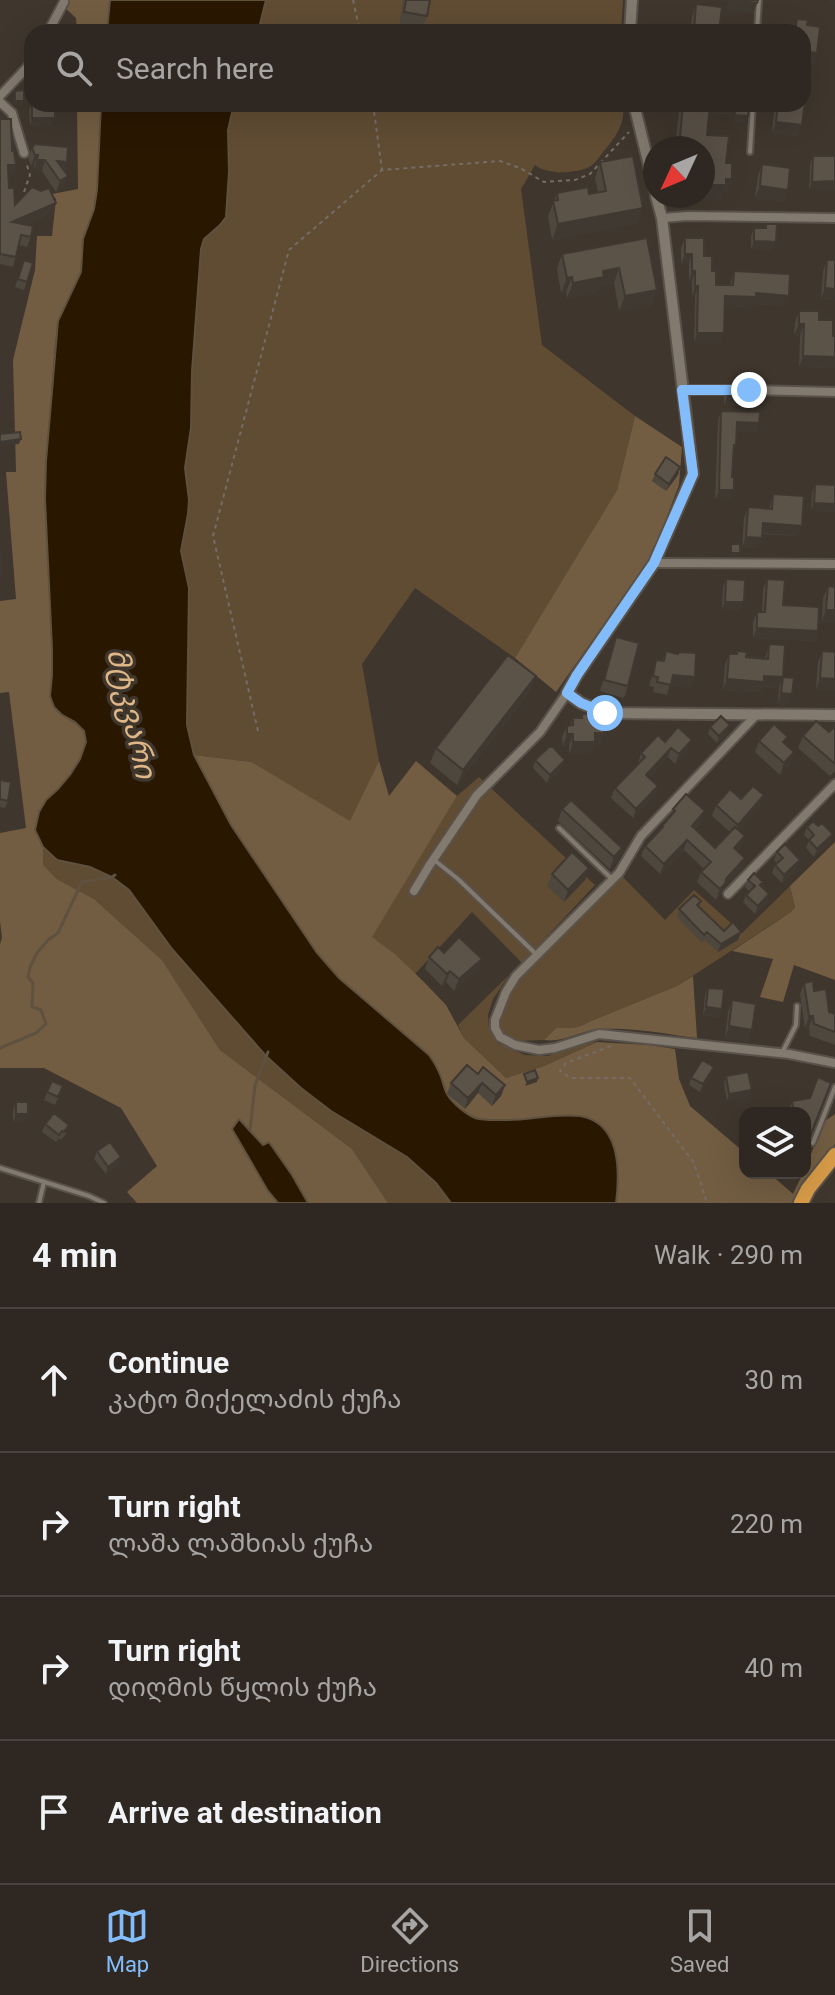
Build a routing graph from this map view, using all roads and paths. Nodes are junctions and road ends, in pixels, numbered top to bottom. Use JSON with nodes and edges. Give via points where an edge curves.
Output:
{"nodes":[{"id":1,"x":353,"y":0,"type":"edge"},
{"id":2,"x":632,"y":0,"type":"edge"},
{"id":3,"x":759,"y":0,"type":"edge"},
{"id":4,"x":64,"y":2,"type":"dead end"},
{"id":5,"x":52,"y":24,"type":"edge"},
{"id":6,"x":358,"y":24,"type":"edge"},
{"id":7,"x":630,"y":24,"type":"edge"},
{"id":8,"x":758,"y":24,"type":"edge"},
{"id":9,"x":24,"y":71,"type":"edge"},
{"id":10,"x":0,"y":99,"type":"edge"},
{"id":11,"x":374,"y":112,"type":"edge"},
{"id":12,"x":636,"y":112,"type":"edge"},
{"id":13,"x":752,"y":112,"type":"edge"},
{"id":14,"x":638,"y":122,"type":"junction"},
{"id":15,"x":643,"y":142,"type":"edge"},
{"id":16,"x":750,"y":152,"type":"dead end"},
{"id":17,"x":24,"y":153,"type":"joint"},
{"id":18,"x":382,"y":170,"type":"junction"},
{"id":19,"x":24,"y":192,"type":"edge"},
{"id":20,"x":660,"y":208,"type":"edge"},
{"id":21,"x":662,"y":218,"type":"junction"},
{"id":22,"x":835,"y":218,"type":"edge"},
{"id":23,"x":682,"y":390,"type":"junction"},
{"id":24,"x":835,"y":392,"type":"edge"},
{"id":25,"x":654,"y":563,"type":"junction"},
{"id":26,"x":835,"y":564,"type":"edge"},
{"id":27,"x":567,"y":693,"type":"junction"},
{"id":28,"x":756,"y":715,"type":"junction"},
{"id":29,"x":835,"y":715,"type":"edge"},
{"id":30,"x":258,"y":731,"type":"dead end"},
{"id":31,"x":835,"y":784,"type":"edge"},
{"id":32,"x":559,"y":828,"type":"dead end"},
{"id":33,"x":433,"y":859,"type":"junction"},
{"id":34,"x":612,"y":879,"type":"junction"},
{"id":35,"x":414,"y":891,"type":"dead end"},
{"id":36,"x":728,"y":894,"type":"dead end"},
{"id":37,"x":537,"y":955,"type":"junction"},
{"id":38,"x":797,"y":1006,"type":"dead end"},
{"id":39,"x":610,"y":1046,"type":"dead end"},
{"id":40,"x":782,"y":1053,"type":"junction"},
{"id":41,"x":835,"y":1063,"type":"edge"},
{"id":42,"x":835,"y":1087,"type":"edge"},
{"id":43,"x":813,"y":1143,"type":"dead end"},
{"id":44,"x":835,"y":1155,"type":"edge"},
{"id":45,"x":0,"y":1168,"type":"edge"},
{"id":46,"x":44,"y":1182,"type":"junction"},
{"id":47,"x":39,"y":1203,"type":"edge"},
{"id":48,"x":104,"y":1203,"type":"edge"},
{"id":49,"x":707,"y":1203,"type":"edge"},
{"id":50,"x":801,"y":1203,"type":"edge"}],
"edges":[{"from":1,"to":6,"type":"path"},
{"from":2,"to":7,"type":"street"},
{"from":3,"to":8,"type":"lane"},
{"from":4,"to":5,"type":"street"},
{"from":9,"to":10,"type":"street"},
{"from":10,"to":17,"type":"street","via":[[12,113]]},
{"from":11,"to":18,"type":"path"},
{"from":12,"to":14,"type":"street"},
{"from":13,"to":16,"type":"lane"},
{"from":14,"to":15,"type":"street"},
{"from":14,"to":18,"type":"path","via":[[590,174],[575,180],[544,182],[500,161]]},
{"from":17,"to":19,"type":"path","via":[[30,175]]},
{"from":18,"to":30,"type":"path","via":[[289,250],[213,536]]},
{"from":20,"to":21,"type":"street"},
{"from":21,"to":22,"type":"street"},
{"from":21,"to":23,"type":"street"},
{"from":23,"to":24,"type":"street"},
{"from":23,"to":25,"type":"street","via":[[693,474]]},
{"from":25,"to":26,"type":"street"},
{"from":25,"to":27,"type":"street"},
{"from":27,"to":28,"type":"street","via":[[605,713]]},
{"from":27,"to":33,"type":"street","via":[[540,732],[477,795]]},
{"from":28,"to":29,"type":"street"},
{"from":28,"to":34,"type":"street","via":[[641,836]]},
{"from":31,"to":36,"type":"street"},
{"from":32,"to":34,"type":"lane"},
{"from":33,"to":35,"type":"street"},
{"from":33,"to":37,"type":"lane"},
{"from":34,"to":37,"type":"street"},
{"from":37,"to":40,"type":"street","via":[[516,976],[495,1020],[506,1042],[539,1050],[599,1034]]},
{"from":38,"to":40,"type":"lane","via":[[796,1025]]},
{"from":39,"to":49,"type":"path","via":[[566,1063],[560,1071],[571,1078],[630,1078],[694,1163]]},
{"from":40,"to":41,"type":"street"},
{"from":42,"to":43,"type":"lane"},
{"from":44,"to":50,"type":"highway"},
{"from":45,"to":46,"type":"lane"},
{"from":46,"to":47,"type":"lane"},
{"from":46,"to":48,"type":"lane"}]}
